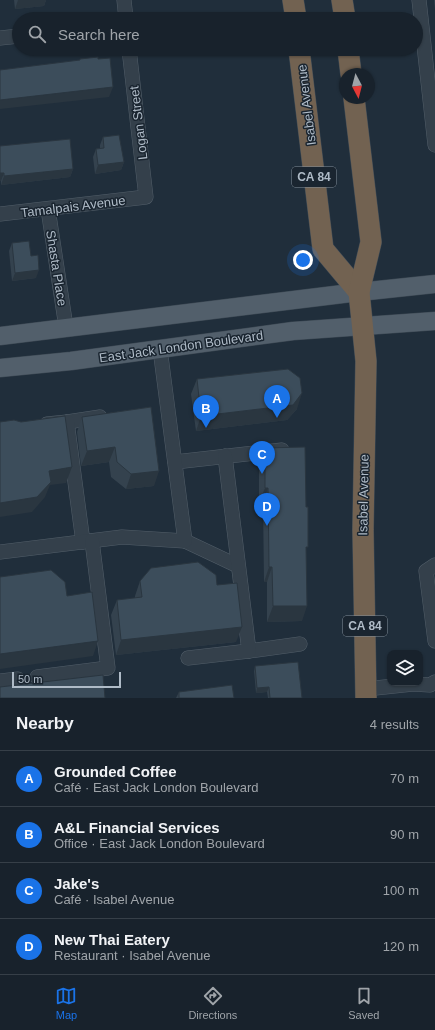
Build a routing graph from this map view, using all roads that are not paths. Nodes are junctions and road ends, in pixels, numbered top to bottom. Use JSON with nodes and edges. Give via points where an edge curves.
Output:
{"nodes":[{"id":1,"x":124,"y":0,"type":"edge"},
{"id":2,"x":293,"y":0,"type":"edge"},
{"id":3,"x":342,"y":0,"type":"edge"},
{"id":4,"x":419,"y":0,"type":"edge"},
{"id":5,"x":125,"y":12,"type":"edge"},
{"id":6,"x":295,"y":12,"type":"edge"},
{"id":7,"x":344,"y":12,"type":"edge"},
{"id":8,"x":420,"y":12,"type":"edge"},
{"id":9,"x":423,"y":36,"type":"edge"},
{"id":10,"x":12,"y":37,"type":"edge"},
{"id":11,"x":0,"y":38,"type":"edge"},
{"id":12,"x":130,"y":56,"type":"edge"},
{"id":13,"x":300,"y":56,"type":"edge"},
{"id":14,"x":349,"y":56,"type":"edge"},
{"id":15,"x":350,"y":68,"type":"edge"},
{"id":16,"x":355,"y":104,"type":"edge"},
{"id":17,"x":435,"y":145,"type":"edge"},
{"id":18,"x":146,"y":197,"type":"joint"},
{"id":19,"x":48,"y":209,"type":"junction"},
{"id":20,"x":0,"y":214,"type":"edge"},
{"id":21,"x":435,"y":284,"type":"edge"},
{"id":22,"x":359,"y":292,"type":"junction"},
{"id":23,"x":435,"y":321,"type":"edge"},
{"id":24,"x":362,"y":326,"type":"junction"},
{"id":25,"x":66,"y":327,"type":"junction"},
{"id":26,"x":0,"y":336,"type":"edge"},
{"id":27,"x":160,"y":349,"type":"junction"},
{"id":28,"x":0,"y":368,"type":"edge"},
{"id":29,"x":114,"y":415,"type":"edge"},
{"id":30,"x":67,"y":422,"type":"junction"},
{"id":31,"x":36,"y":426,"type":"edge"},
{"id":32,"x":288,"y":450,"type":"edge"},
{"id":33,"x":225,"y":456,"type":"junction"},
{"id":34,"x":175,"y":462,"type":"junction"},
{"id":35,"x":185,"y":541,"type":"junction"},
{"id":36,"x":88,"y":542,"type":"junction"},
{"id":37,"x":0,"y":552,"type":"edge"},
{"id":38,"x":435,"y":565,"type":"edge"},
{"id":39,"x":238,"y":566,"type":"junction"},
{"id":40,"x":435,"y":641,"type":"edge"},
{"id":41,"x":300,"y":644,"type":"dead end"},
{"id":42,"x":249,"y":650,"type":"junction"},
{"id":43,"x":188,"y":658,"type":"dead end"},
{"id":44,"x":37,"y":677,"type":"dead end"},
{"id":45,"x":18,"y":679,"type":"dead end"},
{"id":46,"x":0,"y":681,"type":"edge"},
{"id":47,"x":432,"y":688,"type":"edge"},
{"id":48,"x":366,"y":693,"type":"edge"}],
"edges":[{"from":1,"to":5,"type":"street"},
{"from":2,"to":6,"type":"highway"},
{"from":3,"to":7,"type":"highway"},
{"from":4,"to":8,"type":"street"},
{"from":9,"to":17,"type":"street"},
{"from":10,"to":11,"type":"street"},
{"from":12,"to":18,"type":"street","name":"Logan Street"},
{"from":13,"to":22,"type":"highway","name":"Isabel Avenue","number":"CA 84","via":[[323,249]]},
{"from":14,"to":15,"type":"highway"},
{"from":16,"to":22,"type":"highway","name":"Isabel Avenue","number":"CA 84","via":[[371,242]]},
{"from":18,"to":19,"type":"street","name":"Tamalpais Avenue"},
{"from":19,"to":20,"type":"street","name":"Tamalpais Avenue"},
{"from":19,"to":25,"type":"street","name":"Shasta Place"},
{"from":21,"to":22,"type":"main road"},
{"from":22,"to":24,"type":"highway","name":"Isabel Avenue","number":"CA 84"},
{"from":22,"to":25,"type":"main road"},
{"from":23,"to":24,"type":"main road","name":"East Jack London Boulevard"},
{"from":24,"to":27,"type":"main road","name":"East Jack London Boulevard","via":[[293,331]]},
{"from":24,"to":48,"type":"highway","name":"Isabel Avenue","number":"CA 84","via":[[366,361],[362,530]]},
{"from":25,"to":26,"type":"main road"},
{"from":27,"to":28,"type":"main road","name":"East Jack London Boulevard"},
{"from":27,"to":34,"type":"street"},
{"from":29,"to":30,"type":"street"},
{"from":30,"to":31,"type":"street"},
{"from":30,"to":36,"type":"street"},
{"from":32,"to":33,"type":"street"},
{"from":33,"to":34,"type":"street"},
{"from":33,"to":39,"type":"street"},
{"from":34,"to":35,"type":"street"},
{"from":35,"to":36,"type":"street","via":[[122,537]]},
{"from":35,"to":39,"type":"street"},
{"from":36,"to":37,"type":"street"},
{"from":36,"to":44,"type":"street","via":[[108,668]]},
{"from":38,"to":40,"type":"street","via":[[426,571]]},
{"from":39,"to":42,"type":"street"},
{"from":41,"to":42,"type":"street"},
{"from":42,"to":43,"type":"street"},
{"from":45,"to":46,"type":"street"},
{"from":47,"to":48,"type":"street","via":[[413,684]]}]}
